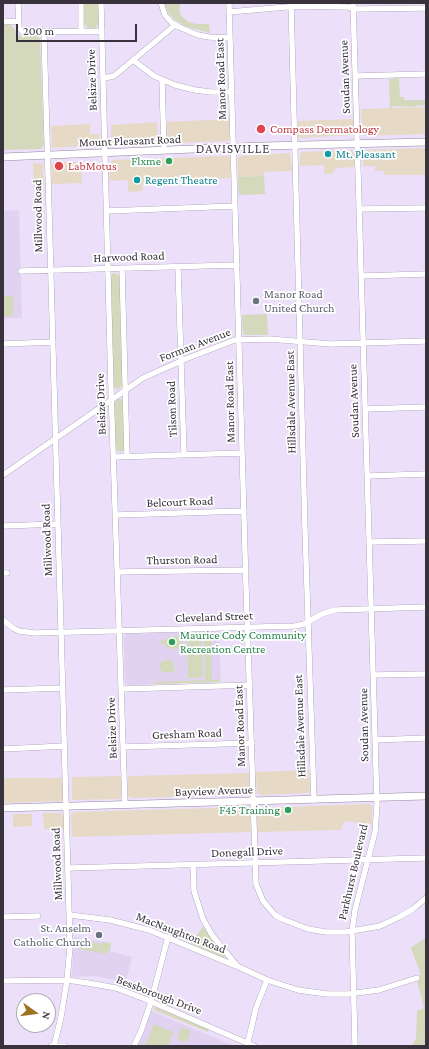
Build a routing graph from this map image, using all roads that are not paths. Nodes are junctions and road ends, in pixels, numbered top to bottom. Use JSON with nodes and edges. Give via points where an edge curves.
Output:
{"nodes":[{"id":1,"x":18,"y":3,"type":"edge"},
{"id":2,"x":81,"y":3,"type":"edge"},
{"id":3,"x":101,"y":3,"type":"edge"},
{"id":4,"x":160,"y":3,"type":"edge"},
{"id":5,"x":229,"y":3,"type":"edge"},
{"id":6,"x":291,"y":5,"type":"edge"},
{"id":7,"x":354,"y":6,"type":"edge"},
{"id":8,"x":426,"y":8,"type":"edge"},
{"id":9,"x":230,"y":12,"type":"junction"},
{"id":10,"x":3,"y":21,"type":"edge"},
{"id":11,"x":18,"y":22,"type":"junction"},
{"id":12,"x":175,"y":25,"type":"junction"},
{"id":13,"x":82,"y":31,"type":"junction"},
{"id":14,"x":102,"y":31,"type":"junction"},
{"id":15,"x":44,"y":33,"type":"junction"},
{"id":16,"x":230,"y":38,"type":"junction"},
{"id":17,"x":133,"y":60,"type":"junction"},
{"id":18,"x":426,"y":74,"type":"edge"},
{"id":19,"x":356,"y":76,"type":"junction"},
{"id":20,"x":104,"y":78,"type":"junction"},
{"id":21,"x":162,"y":80,"type":"junction"},
{"id":22,"x":232,"y":92,"type":"junction"},
{"id":23,"x":426,"y":142,"type":"edge"},
{"id":24,"x":358,"y":143,"type":"junction"},
{"id":25,"x":295,"y":145,"type":"junction"},
{"id":26,"x":234,"y":148,"type":"junction"},
{"id":27,"x":164,"y":150,"type":"junction"},
{"id":28,"x":105,"y":153,"type":"junction"},
{"id":29,"x":48,"y":155,"type":"junction"},
{"id":30,"x":3,"y":157,"type":"edge"},
{"id":31,"x":235,"y":206,"type":"junction"},
{"id":32,"x":426,"y":208,"type":"edge"},
{"id":33,"x":360,"y":209,"type":"junction"},
{"id":34,"x":107,"y":210,"type":"junction"},
{"id":35,"x":237,"y":265,"type":"junction"},
{"id":36,"x":178,"y":267,"type":"junction"},
{"id":37,"x":122,"y":268,"type":"junction"},
{"id":38,"x":109,"y":269,"type":"junction"},
{"id":39,"x":51,"y":270,"type":"junction"},
{"id":40,"x":21,"y":271,"type":"dead end"},
{"id":41,"x":426,"y":274,"type":"edge"},
{"id":42,"x":362,"y":276,"type":"junction"},
{"id":43,"x":240,"y":340,"type":"junction"},
{"id":44,"x":300,"y":341,"type":"junction"},
{"id":45,"x":426,"y":341,"type":"edge"},
{"id":46,"x":53,"y":342,"type":"junction"},
{"id":47,"x":364,"y":343,"type":"junction"},
{"id":48,"x":3,"y":344,"type":"edge"},
{"id":49,"x":181,"y":361,"type":"junction"},
{"id":50,"x":125,"y":390,"type":"junction"},
{"id":51,"x":112,"y":399,"type":"junction"},
{"id":52,"x":426,"y":408,"type":"edge"},
{"id":53,"x":366,"y":409,"type":"junction"},
{"id":54,"x":56,"y":439,"type":"junction"},
{"id":55,"x":242,"y":453,"type":"junction"},
{"id":56,"x":184,"y":454,"type":"junction"},
{"id":57,"x":127,"y":456,"type":"junction"},
{"id":58,"x":114,"y":457,"type":"junction"},
{"id":59,"x":426,"y":474,"type":"edge"},
{"id":60,"x":3,"y":475,"type":"edge"},
{"id":61,"x":368,"y":476,"type":"junction"},
{"id":62,"x":244,"y":511,"type":"junction"},
{"id":63,"x":116,"y":515,"type":"junction"},
{"id":64,"x":58,"y":524,"type":"junction"},
{"id":65,"x":3,"y":526,"type":"edge"},
{"id":66,"x":426,"y":541,"type":"edge"},
{"id":67,"x":369,"y":542,"type":"junction"},
{"id":68,"x":246,"y":570,"type":"junction"},
{"id":69,"x":118,"y":572,"type":"junction"},
{"id":70,"x":426,"y":607,"type":"edge"},
{"id":71,"x":371,"y":609,"type":"junction"},
{"id":72,"x":3,"y":620,"type":"edge"},
{"id":73,"x":308,"y":622,"type":"junction"},
{"id":74,"x":248,"y":627,"type":"junction"},
{"id":75,"x":120,"y":631,"type":"junction"},
{"id":76,"x":61,"y":632,"type":"junction"},
{"id":77,"x":426,"y":674,"type":"edge"},
{"id":78,"x":373,"y":676,"type":"junction"},
{"id":79,"x":250,"y":685,"type":"junction"},
{"id":80,"x":63,"y":688,"type":"junction"},
{"id":81,"x":122,"y":689,"type":"junction"},
{"id":82,"x":3,"y":690,"type":"edge"},
{"id":83,"x":426,"y":738,"type":"edge"},
{"id":84,"x":375,"y":740,"type":"junction"},
{"id":85,"x":252,"y":743,"type":"junction"},
{"id":86,"x":65,"y":746,"type":"junction"},
{"id":87,"x":123,"y":747,"type":"junction"},
{"id":88,"x":3,"y":749,"type":"edge"},
{"id":89,"x":426,"y":796,"type":"edge"},
{"id":90,"x":377,"y":798,"type":"junction"},
{"id":91,"x":314,"y":800,"type":"junction"},
{"id":92,"x":253,"y":801,"type":"junction"},
{"id":93,"x":125,"y":805,"type":"junction"},
{"id":94,"x":67,"y":806,"type":"junction"},
{"id":95,"x":3,"y":808,"type":"edge"},
{"id":96,"x":426,"y":858,"type":"edge"},
{"id":97,"x":368,"y":860,"type":"junction"},
{"id":98,"x":255,"y":863,"type":"junction"},
{"id":99,"x":193,"y":865,"type":"junction"},
{"id":100,"x":69,"y":868,"type":"junction"},
{"id":101,"x":426,"y":898,"type":"edge"},
{"id":102,"x":70,"y":915,"type":"junction"},
{"id":103,"x":38,"y":916,"type":"dead end"},
{"id":104,"x":3,"y":917,"type":"edge"},
{"id":105,"x":352,"y":931,"type":"junction"},
{"id":106,"x":168,"y":937,"type":"junction"},
{"id":107,"x":237,"y":966,"type":"junction"},
{"id":108,"x":417,"y":978,"type":"dead end"},
{"id":109,"x":67,"y":980,"type":"junction"},
{"id":110,"x":267,"y":980,"type":"junction"},
{"id":111,"x":3,"y":981,"type":"edge"},
{"id":112,"x":353,"y":994,"type":"junction"},
{"id":113,"x":151,"y":1002,"type":"junction"},
{"id":114,"x":247,"y":1045,"type":"edge"},
{"id":115,"x":53,"y":1046,"type":"edge"},
{"id":116,"x":65,"y":1046,"type":"edge"},
{"id":117,"x":134,"y":1046,"type":"edge"},
{"id":118,"x":254,"y":1046,"type":"edge"},
{"id":119,"x":354,"y":1046,"type":"edge"}],
"edges":[{"from":1,"to":11,"type":"street"},
{"from":2,"to":13,"type":"street"},
{"from":3,"to":14,"type":"street","name":"Belsize Drive"},
{"from":4,"to":12,"type":"street","via":[[165,15]]},
{"from":5,"to":9,"type":"street","name":"Manor Road East"},
{"from":6,"to":7,"type":"street"},
{"from":6,"to":9,"type":"street"},
{"from":6,"to":25,"type":"street","name":"Hillsdale Avenue East"},
{"from":7,"to":8,"type":"street"},
{"from":7,"to":19,"type":"street","name":"Soudan Avenue"},
{"from":9,"to":16,"type":"street","name":"Manor Road East"},
{"from":10,"to":11,"type":"street"},
{"from":11,"to":15,"type":"street","via":[[19,30],[23,32]]},
{"from":12,"to":16,"type":"street","via":[[198,35]]},
{"from":12,"to":17,"type":"street"},
{"from":13,"to":14,"type":"street"},
{"from":13,"to":15,"type":"street"},
{"from":14,"to":20,"type":"street","name":"Belsize Drive"},
{"from":15,"to":29,"type":"street","name":"Millwood Road"},
{"from":16,"to":22,"type":"street","name":"Manor Road East"},
{"from":17,"to":20,"type":"street","via":[[114,76]]},
{"from":17,"to":21,"type":"street"},
{"from":18,"to":19,"type":"street"},
{"from":19,"to":24,"type":"street","name":"Soudan Avenue"},
{"from":20,"to":28,"type":"street","name":"Belsize Drive"},
{"from":21,"to":22,"type":"street","via":[[195,90]]},
{"from":21,"to":27,"type":"street"},
{"from":22,"to":26,"type":"street","name":"Manor Road East"},
{"from":23,"to":24,"type":"main road","name":"Mount Pleasant Road"},
{"from":24,"to":25,"type":"main road","name":"Mount Pleasant Road"},
{"from":24,"to":33,"type":"street","name":"Soudan Avenue"},
{"from":25,"to":26,"type":"main road","name":"Mount Pleasant Road"},
{"from":25,"to":44,"type":"street","name":"Hillsdale Avenue East"},
{"from":26,"to":27,"type":"main road","name":"Mount Pleasant Road"},
{"from":26,"to":31,"type":"street","name":"Manor Road East"},
{"from":27,"to":28,"type":"main road","name":"Mount Pleasant Road"},
{"from":28,"to":29,"type":"main road","name":"Mount Pleasant Road"},
{"from":28,"to":34,"type":"street","name":"Belsize Drive"},
{"from":29,"to":30,"type":"main road","name":"Mount Pleasant Road"},
{"from":29,"to":39,"type":"street","name":"Millwood Road"},
{"from":31,"to":34,"type":"street"},
{"from":31,"to":35,"type":"street","name":"Manor Road East"},
{"from":32,"to":33,"type":"street"},
{"from":33,"to":42,"type":"street","name":"Soudan Avenue"},
{"from":34,"to":38,"type":"street","name":"Belsize Drive"},
{"from":35,"to":36,"type":"street","name":"Harwood Road"},
{"from":35,"to":43,"type":"street","name":"Manor Road East"},
{"from":36,"to":37,"type":"street","name":"Harwood Road"},
{"from":36,"to":49,"type":"street","name":"Tilson Road"},
{"from":37,"to":38,"type":"street","name":"Harwood Road"},
{"from":37,"to":50,"type":"street","name":"Belsize Drive"},
{"from":38,"to":39,"type":"street","name":"Harwood Road"},
{"from":38,"to":51,"type":"street","name":"Belsize Drive"},
{"from":39,"to":40,"type":"street","name":"Harwood Road"},
{"from":39,"to":46,"type":"street","name":"Millwood Road"},
{"from":41,"to":42,"type":"street"},
{"from":42,"to":47,"type":"street","name":"Soudan Avenue"},
{"from":43,"to":44,"type":"street","name":"Forman Avenue"},
{"from":43,"to":49,"type":"street","name":"Forman Avenue"},
{"from":43,"to":55,"type":"street","name":"Manor Road East"},
{"from":44,"to":47,"type":"street","name":"Forman Avenue","via":[[331,344]]},
{"from":44,"to":73,"type":"street","name":"Hillsdale Avenue East"},
{"from":45,"to":47,"type":"street","name":"Forman Avenue"},
{"from":46,"to":48,"type":"street"},
{"from":46,"to":54,"type":"street","name":"Millwood Road"},
{"from":47,"to":53,"type":"street","name":"Soudan Avenue"},
{"from":49,"to":50,"type":"street","name":"Forman Avenue","via":[[143,378]]},
{"from":49,"to":56,"type":"street","name":"Tilson Road"},
{"from":50,"to":51,"type":"street","name":"Forman Avenue"},
{"from":50,"to":57,"type":"street","name":"Belsize Drive"},
{"from":51,"to":54,"type":"street","name":"Forman Avenue"},
{"from":51,"to":58,"type":"street","name":"Belsize Drive"},
{"from":52,"to":53,"type":"street"},
{"from":53,"to":61,"type":"street","name":"Soudan Avenue"},
{"from":54,"to":60,"type":"street","name":"Forman Avenue"},
{"from":54,"to":64,"type":"street","name":"Millwood Road"},
{"from":55,"to":56,"type":"street"},
{"from":55,"to":62,"type":"street","name":"Manor Road East"},
{"from":56,"to":57,"type":"street"},
{"from":57,"to":58,"type":"street"},
{"from":58,"to":63,"type":"street","name":"Belsize Drive"},
{"from":59,"to":61,"type":"street"},
{"from":61,"to":67,"type":"street","name":"Soudan Avenue"},
{"from":62,"to":63,"type":"street","name":"Belcourt Road"},
{"from":62,"to":68,"type":"street","name":"Manor Road East"},
{"from":63,"to":69,"type":"street","name":"Belsize Drive"},
{"from":64,"to":65,"type":"street"},
{"from":64,"to":76,"type":"street","name":"Millwood Road"},
{"from":66,"to":67,"type":"street"},
{"from":67,"to":71,"type":"street","name":"Soudan Avenue"},
{"from":68,"to":69,"type":"street","name":"Thurston Road"},
{"from":68,"to":74,"type":"street","name":"Manor Road East"},
{"from":69,"to":75,"type":"street","name":"Belsize Drive"},
{"from":70,"to":71,"type":"street","name":"Cleveland Street"},
{"from":71,"to":73,"type":"street","name":"Cleveland Street","via":[[335,610]]},
{"from":71,"to":78,"type":"street","name":"Soudan Avenue"},
{"from":72,"to":76,"type":"street","name":"Cleveland Street","via":[[12,628],[23,632]]},
{"from":73,"to":74,"type":"street","name":"Cleveland Street","via":[[295,626]]},
{"from":73,"to":91,"type":"street","name":"Hillsdale Avenue East"},
{"from":74,"to":75,"type":"street","name":"Cleveland Street"},
{"from":74,"to":79,"type":"street","name":"Manor Road East"},
{"from":75,"to":76,"type":"street","name":"Cleveland Street"},
{"from":75,"to":81,"type":"street","name":"Belsize Drive"},
{"from":76,"to":80,"type":"street","name":"Millwood Road"},
{"from":77,"to":78,"type":"street"},
{"from":78,"to":84,"type":"street","name":"Soudan Avenue"},
{"from":79,"to":81,"type":"street"},
{"from":79,"to":85,"type":"street","name":"Manor Road East"},
{"from":80,"to":82,"type":"street"},
{"from":80,"to":86,"type":"street","name":"Millwood Road"},
{"from":81,"to":87,"type":"street","name":"Belsize Drive"},
{"from":83,"to":84,"type":"street"},
{"from":84,"to":90,"type":"street","name":"Soudan Avenue"},
{"from":85,"to":87,"type":"street","name":"Gresham Road"},
{"from":85,"to":92,"type":"street","name":"Manor Road East"},
{"from":86,"to":88,"type":"street"},
{"from":86,"to":94,"type":"street","name":"Millwood Road"},
{"from":87,"to":93,"type":"street","name":"Belsize Drive"},
{"from":89,"to":90,"type":"main road","name":"Bayview Avenue"},
{"from":90,"to":91,"type":"main road","name":"Bayview Avenue"},
{"from":90,"to":97,"type":"street","name":"Parkhurst Boulevard","via":[[376,826]]},
{"from":91,"to":92,"type":"main road","name":"Bayview Avenue"},
{"from":92,"to":93,"type":"main road","name":"Bayview Avenue"},
{"from":92,"to":98,"type":"street","name":"Manor Road East"},
{"from":93,"to":94,"type":"main road","name":"Bayview Avenue"},
{"from":94,"to":95,"type":"main road","name":"Bayview Avenue"},
{"from":94,"to":100,"type":"street","name":"Millwood Road"},
{"from":96,"to":97,"type":"street","name":"Donegall Drive"},
{"from":97,"to":98,"type":"street","name":"Donegall Drive"},
{"from":97,"to":105,"type":"street","name":"Parkhurst Boulevard"},
{"from":98,"to":99,"type":"street","name":"Donegall Drive"},
{"from":98,"to":105,"type":"street","name":"Manor Road East","via":[[256,884],[261,897],[279,917],[317,931]]},
{"from":99,"to":100,"type":"street","name":"Donegall Drive"},
{"from":99,"to":107,"type":"street","via":[[194,891],[203,919],[212,935]]},
{"from":100,"to":102,"type":"street","name":"Millwood Road"},
{"from":101,"to":105,"type":"street","name":"Manor Road East","via":[[413,909],[380,926]]},
{"from":102,"to":106,"type":"street","name":"MacNaughton Road","via":[[116,921]]},
{"from":102,"to":109,"type":"street","name":"Millwood Road"},
{"from":103,"to":104,"type":"street"},
{"from":105,"to":112,"type":"street","name":"Parkhurst Boulevard"},
{"from":106,"to":107,"type":"street","name":"MacNaughton Road"},
{"from":106,"to":113,"type":"street"},
{"from":107,"to":110,"type":"street","name":"MacNaughton Road"},
{"from":108,"to":112,"type":"street","name":"MacNaughton Road","via":[[379,990]]},
{"from":109,"to":111,"type":"street","name":"Bessborough Drive"},
{"from":109,"to":113,"type":"street","name":"Bessborough Drive","via":[[116,988]]},
{"from":109,"to":115,"type":"street","name":"Millwood Road"},
{"from":110,"to":112,"type":"street","name":"MacNaughton Road","via":[[313,993]]},
{"from":110,"to":114,"type":"street","via":[[256,1008]]},
{"from":112,"to":119,"type":"street","name":"Parkhurst Boulevard"},
{"from":113,"to":114,"type":"street","name":"Bessborough Drive"},
{"from":113,"to":117,"type":"street"},
{"from":114,"to":118,"type":"street","name":"Bessborough Drive"},
{"from":115,"to":116,"type":"street"}]}
